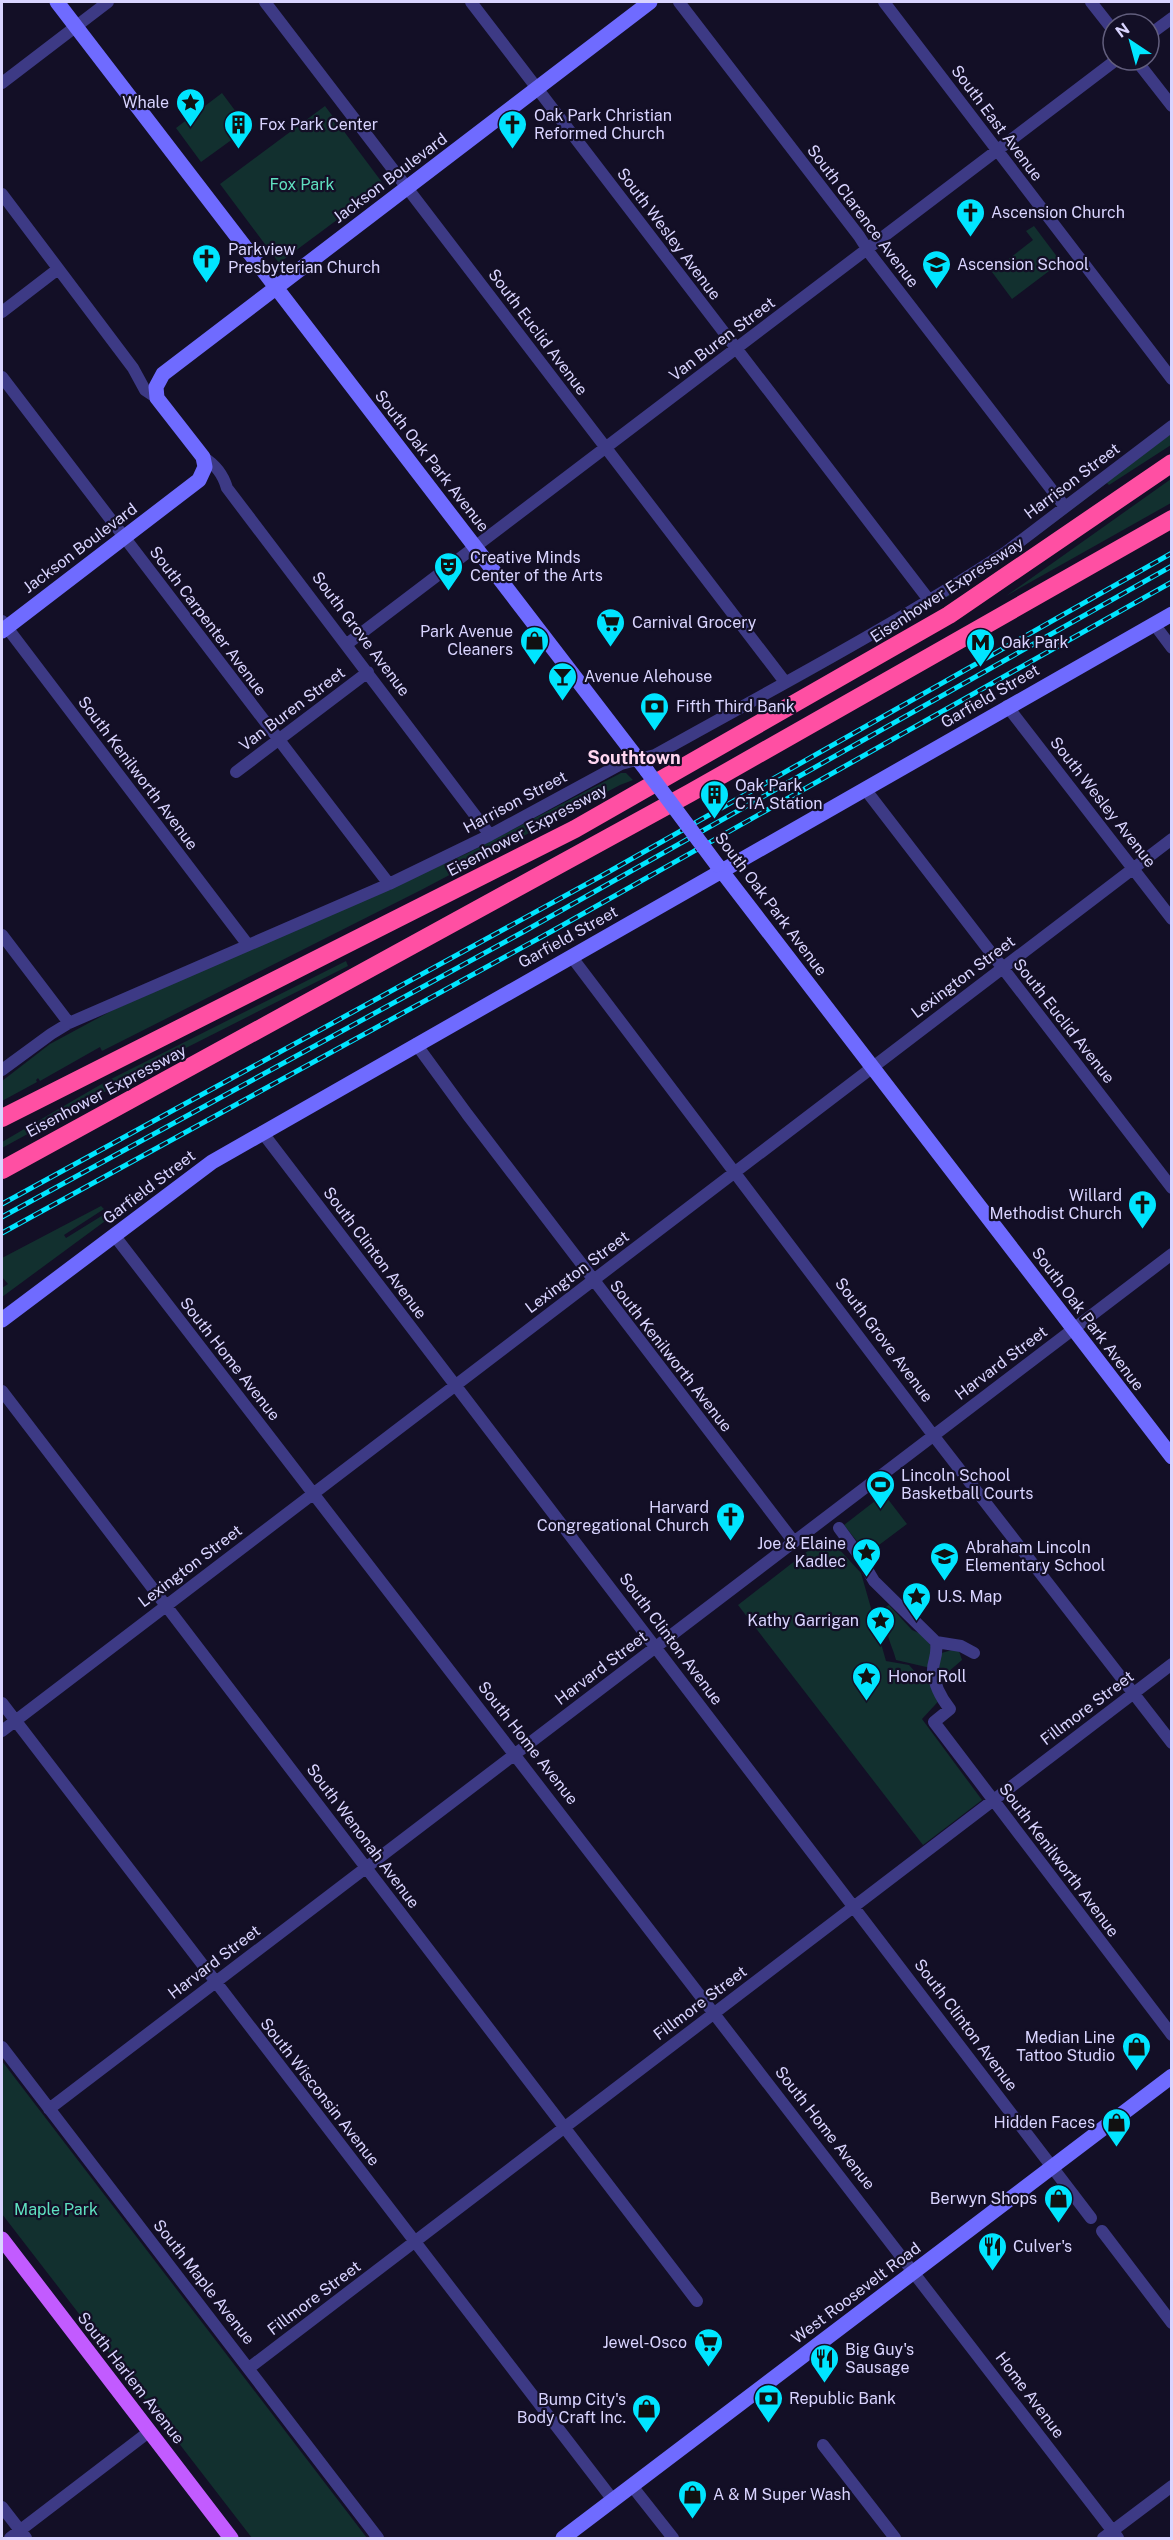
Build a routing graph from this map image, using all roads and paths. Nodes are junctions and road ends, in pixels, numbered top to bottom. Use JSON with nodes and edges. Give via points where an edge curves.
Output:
{"nodes":[{"id":1,"x":57,"y":2,"type":"edge"},
{"id":2,"x":108,"y":2,"type":"edge"},
{"id":3,"x":265,"y":2,"type":"edge"},
{"id":4,"x":471,"y":2,"type":"edge"},
{"id":5,"x":650,"y":2,"type":"edge"},
{"id":6,"x":679,"y":2,"type":"edge"},
{"id":7,"x":884,"y":2,"type":"edge"},
{"id":8,"x":1091,"y":2,"type":"edge"},
{"id":9,"x":1101,"y":15,"type":"edge"},
{"id":10,"x":76,"y":26,"type":"junction"},
{"id":11,"x":1101,"y":71,"type":"edge"},
{"id":12,"x":1145,"y":72,"type":"edge"},
{"id":13,"x":2,"y":82,"type":"edge"},
{"id":14,"x":537,"y":88,"type":"junction"},
{"id":15,"x":1172,"y":106,"type":"edge"},
{"id":16,"x":997,"y":150,"type":"junction"},
{"id":17,"x":407,"y":187,"type":"junction"},
{"id":18,"x":2,"y":194,"type":"edge"},
{"id":19,"x":867,"y":249,"type":"junction"},
{"id":20,"x":58,"y":269,"type":"junction"},
{"id":21,"x":276,"y":287,"type":"junction"},
{"id":22,"x":2,"y":312,"type":"edge"},
{"id":23,"x":736,"y":348,"type":"junction"},
{"id":24,"x":2,"y":377,"type":"edge"},
{"id":25,"x":1172,"y":379,"type":"edge"},
{"id":26,"x":157,"y":392,"type":"junction"},
{"id":27,"x":1172,"y":426,"type":"edge"},
{"id":28,"x":606,"y":448,"type":"junction"},
{"id":29,"x":204,"y":462,"type":"junction"},
{"id":30,"x":1172,"y":463,"type":"edge"},
{"id":31,"x":1065,"y":507,"type":"junction"},
{"id":32,"x":1172,"y":519,"type":"edge"},
{"id":33,"x":124,"y":537,"type":"junction"},
{"id":34,"x":476,"y":547,"type":"junction"},
{"id":35,"x":929,"y":600,"type":"junction"},
{"id":36,"x":1172,"y":614,"type":"edge"},
{"id":37,"x":1154,"y":624,"type":"junction"},
{"id":38,"x":3,"y":626,"type":"edge"},
{"id":39,"x":347,"y":645,"type":"junction"},
{"id":40,"x":1172,"y":648,"type":"edge"},
{"id":41,"x":368,"y":672,"type":"junction"},
{"id":42,"x":785,"y":682,"type":"junction"},
{"id":43,"x":1007,"y":706,"type":"junction"},
{"id":44,"x":279,"y":740,"type":"junction"},
{"id":45,"x":642,"y":765,"type":"junction"},
{"id":46,"x":236,"y":772,"type":"dead end"},
{"id":47,"x":866,"y":789,"type":"junction"},
{"id":48,"x":490,"y":835,"type":"junction"},
{"id":49,"x":1172,"y":839,"type":"edge"},
{"id":50,"x":720,"y":868,"type":"junction"},
{"id":51,"x":1133,"y":869,"type":"junction"},
{"id":52,"x":389,"y":884,"type":"junction"},
{"id":53,"x":1172,"y":919,"type":"edge"},
{"id":54,"x":2,"y":935,"type":"edge"},
{"id":55,"x":248,"y":945,"type":"junction"},
{"id":56,"x":572,"y":956,"type":"junction"},
{"id":57,"x":1003,"y":968,"type":"junction"},
{"id":58,"x":69,"y":1023,"type":"junction"},
{"id":59,"x":416,"y":1044,"type":"junction"},
{"id":60,"x":873,"y":1067,"type":"junction"},
{"id":61,"x":2,"y":1070,"type":"edge"},
{"id":62,"x":6,"y":1117,"type":"edge"},
{"id":63,"x":262,"y":1132,"type":"junction"},
{"id":64,"x":2,"y":1170,"type":"edge"},
{"id":65,"x":735,"y":1172,"type":"junction"},
{"id":66,"x":1172,"y":1188,"type":"edge"},
{"id":67,"x":114,"y":1235,"type":"junction"},
{"id":68,"x":1172,"y":1254,"type":"edge"},
{"id":69,"x":593,"y":1280,"type":"junction"},
{"id":70,"x":2,"y":1320,"type":"edge"},
{"id":71,"x":1073,"y":1329,"type":"junction"},
{"id":72,"x":455,"y":1385,"type":"junction"},
{"id":73,"x":2,"y":1391,"type":"edge"},
{"id":74,"x":933,"y":1435,"type":"junction"},
{"id":75,"x":1172,"y":1458,"type":"edge"},
{"id":76,"x":313,"y":1493,"type":"junction"},
{"id":77,"x":839,"y":1527,"type":"dead end"},
{"id":78,"x":794,"y":1542,"type":"junction"},
{"id":79,"x":166,"y":1606,"type":"junction"},
{"id":80,"x":936,"y":1642,"type":"junction"},
{"id":81,"x":656,"y":1647,"type":"junction"},
{"id":82,"x":974,"y":1653,"type":"dead end"},
{"id":83,"x":1172,"y":1664,"type":"edge"},
{"id":84,"x":1133,"y":1694,"type":"junction"},
{"id":85,"x":2,"y":1703,"type":"edge"},
{"id":86,"x":15,"y":1721,"type":"junction"},
{"id":87,"x":2,"y":1731,"type":"edge"},
{"id":88,"x":1172,"y":1743,"type":"edge"},
{"id":89,"x":515,"y":1754,"type":"junction"},
{"id":90,"x":993,"y":1801,"type":"junction"},
{"id":91,"x":366,"y":1868,"type":"junction"},
{"id":92,"x":854,"y":1906,"type":"junction"},
{"id":93,"x":215,"y":1982,"type":"junction"},
{"id":94,"x":715,"y":2013,"type":"junction"},
{"id":95,"x":1172,"y":2035,"type":"edge"},
{"id":96,"x":2,"y":2047,"type":"edge"},
{"id":97,"x":1172,"y":2076,"type":"edge"},
{"id":98,"x":49,"y":2109,"type":"junction"},
{"id":99,"x":565,"y":2127,"type":"junction"},
{"id":100,"x":1053,"y":2166,"type":"junction"},
{"id":101,"x":1092,"y":2218,"type":"dead end"},
{"id":102,"x":1102,"y":2231,"type":"dead end"},
{"id":103,"x":2,"y":2239,"type":"edge"},
{"id":104,"x":415,"y":2242,"type":"junction"},
{"id":105,"x":915,"y":2271,"type":"junction"},
{"id":106,"x":697,"y":2301,"type":"dead end"},
{"id":107,"x":1172,"y":2323,"type":"edge"},
{"id":108,"x":249,"y":2368,"type":"junction"},
{"id":109,"x":150,"y":2431,"type":"junction"},
{"id":110,"x":823,"y":2445,"type":"dead end"},
{"id":111,"x":632,"y":2486,"type":"junction"},
{"id":112,"x":1172,"y":2486,"type":"edge"},
{"id":113,"x":613,"y":2500,"type":"junction"},
{"id":114,"x":2,"y":2507,"type":"edge"},
{"id":115,"x":19,"y":2536,"type":"edge"},
{"id":116,"x":1111,"y":2536,"type":"edge"},
{"id":117,"x":231,"y":2538,"type":"edge"},
{"id":118,"x":378,"y":2538,"type":"edge"},
{"id":119,"x":563,"y":2538,"type":"edge"},
{"id":120,"x":673,"y":2538,"type":"edge"},
{"id":121,"x":895,"y":2538,"type":"edge"}],
"edges":[{"from":1,"to":10,"type":"street","name":"South Oak Park Avenue"},
{"from":2,"to":10,"type":"street"},
{"from":3,"to":17,"type":"street","name":"South Euclid Avenue"},
{"from":4,"to":14,"type":"street","name":"South Wesley Avenue"},
{"from":5,"to":14,"type":"street","name":"Jackson Boulevard"},
{"from":6,"to":19,"type":"street","name":"South Clarence Avenue"},
{"from":7,"to":16,"type":"street","name":"South East Avenue"},
{"from":8,"to":9,"type":"street"},
{"from":10,"to":13,"type":"street"},
{"from":10,"to":21,"type":"street","name":"South Oak Park Avenue"},
{"from":11,"to":16,"type":"street","name":"Van Buren Street"},
{"from":12,"to":15,"type":"street"},
{"from":14,"to":17,"type":"street","name":"Jackson Boulevard"},
{"from":14,"to":23,"type":"street","name":"South Wesley Avenue"},
{"from":16,"to":19,"type":"street","name":"Van Buren Street"},
{"from":16,"to":25,"type":"street","name":"South East Avenue"},
{"from":17,"to":21,"type":"street","name":"Jackson Boulevard"},
{"from":17,"to":28,"type":"street","name":"South Euclid Avenue"},
{"from":18,"to":20,"type":"street","name":"South Grove Avenue"},
{"from":19,"to":23,"type":"street","name":"Van Buren Street"},
{"from":19,"to":31,"type":"street","name":"South Clarence Avenue"},
{"from":20,"to":22,"type":"street"},
{"from":20,"to":26,"type":"street","name":"South Grove Avenue","via":[[133,368],[145,390]]},
{"from":21,"to":26,"type":"street","name":"Jackson Boulevard","via":[[168,368]]},
{"from":21,"to":34,"type":"street","name":"South Oak Park Avenue"},
{"from":23,"to":28,"type":"street","name":"Van Buren Street"},
{"from":23,"to":35,"type":"street","name":"South Wesley Avenue"},
{"from":24,"to":33,"type":"street","name":"South Carpenter Avenue"},
{"from":26,"to":29,"type":"street","name":"South Grove Avenue"},
{"from":27,"to":31,"type":"street","name":"Harrison Street"},
{"from":28,"to":34,"type":"street","name":"Van Buren Street"},
{"from":28,"to":42,"type":"street","name":"South Euclid Avenue"},
{"from":29,"to":33,"type":"street","name":"Jackson Boulevard","via":[[199,480]]},
{"from":29,"to":39,"type":"street","name":"South Grove Avenue","via":[[214,464],[227,488]]},
{"from":30,"to":62,"type":"highway","name":"Eisenhower Expressway","via":[[949,615],[575,829]]},
{"from":31,"to":35,"type":"street","name":"Harrison Street","via":[[1006,552]]},
{"from":32,"to":64,"type":"highway","name":"Eisenhower Expressway","via":[[690,793]]},
{"from":33,"to":38,"type":"street","name":"Jackson Boulevard"},
{"from":33,"to":44,"type":"street","name":"South Carpenter Avenue"},
{"from":34,"to":39,"type":"street","name":"Van Buren Street"},
{"from":34,"to":45,"type":"street","name":"South Oak Park Avenue"},
{"from":35,"to":42,"type":"street","name":"Harrison Street"},
{"from":36,"to":37,"type":"street","name":"Garfield Street"},
{"from":37,"to":40,"type":"street"},
{"from":37,"to":43,"type":"street","name":"Garfield Street"},
{"from":38,"to":55,"type":"street","name":"South Kenilworth Avenue"},
{"from":39,"to":41,"type":"street","name":"South Grove Avenue"},
{"from":41,"to":44,"type":"street","name":"Van Buren Street"},
{"from":41,"to":48,"type":"street","name":"South Grove Avenue"},
{"from":42,"to":45,"type":"street","name":"Harrison Street"},
{"from":43,"to":47,"type":"street","name":"Garfield Street"},
{"from":43,"to":51,"type":"street","name":"South Wesley Avenue"},
{"from":44,"to":46,"type":"street","name":"Van Buren Street"},
{"from":44,"to":52,"type":"street","name":"South Carpenter Avenue"},
{"from":45,"to":48,"type":"street","name":"Harrison Street","via":[[621,764]]},
{"from":45,"to":50,"type":"street","name":"South Oak Park Avenue","bridge":true},
{"from":47,"to":50,"type":"street","name":"Garfield Street"},
{"from":47,"to":57,"type":"street","name":"South Euclid Avenue"},
{"from":48,"to":52,"type":"street","name":"Harrison Street"},
{"from":49,"to":51,"type":"street","name":"Lexington Street"},
{"from":50,"to":56,"type":"street","name":"Garfield Street"},
{"from":50,"to":60,"type":"street","name":"South Oak Park Avenue"},
{"from":51,"to":53,"type":"street","name":"South Wesley Avenue"},
{"from":51,"to":57,"type":"street","name":"Lexington Street"},
{"from":52,"to":55,"type":"street","name":"Harrison Street"},
{"from":54,"to":58,"type":"street"},
{"from":55,"to":58,"type":"street","name":"Harrison Street"},
{"from":56,"to":59,"type":"street","name":"Garfield Street"},
{"from":56,"to":65,"type":"street","name":"South Grove Avenue"},
{"from":57,"to":60,"type":"street","name":"Lexington Street"},
{"from":57,"to":66,"type":"street","name":"South Euclid Avenue"},
{"from":58,"to":61,"type":"street","name":"Harrison Street"},
{"from":59,"to":63,"type":"street","name":"Garfield Street"},
{"from":59,"to":69,"type":"street","name":"South Kenilworth Avenue"},
{"from":60,"to":65,"type":"street","name":"Lexington Street"},
{"from":60,"to":71,"type":"street","name":"South Oak Park Avenue"},
{"from":63,"to":67,"type":"street","name":"Garfield Street","via":[[212,1162]]},
{"from":63,"to":72,"type":"street","name":"South Clinton Avenue"},
{"from":65,"to":69,"type":"street","name":"Lexington Street"},
{"from":65,"to":74,"type":"street","name":"South Grove Avenue"},
{"from":67,"to":70,"type":"street","name":"Garfield Street"},
{"from":67,"to":76,"type":"street","name":"South Home Avenue"},
{"from":68,"to":71,"type":"street","name":"Harvard Street"},
{"from":69,"to":72,"type":"street","name":"Lexington Street"},
{"from":69,"to":78,"type":"street","name":"South Kenilworth Avenue"},
{"from":71,"to":74,"type":"street","name":"Harvard Street"},
{"from":71,"to":75,"type":"street","name":"South Oak Park Avenue"},
{"from":72,"to":76,"type":"street","name":"Lexington Street"},
{"from":72,"to":81,"type":"street","name":"South Clinton Avenue"},
{"from":73,"to":79,"type":"street","name":"South Wenonah Avenue"},
{"from":74,"to":78,"type":"street","name":"Harvard Street"},
{"from":74,"to":84,"type":"street","name":"South Grove Avenue"},
{"from":76,"to":79,"type":"street","name":"Lexington Street"},
{"from":76,"to":89,"type":"street","name":"South Home Avenue"},
{"from":77,"to":80,"type":"street","via":[[874,1581]]},
{"from":78,"to":81,"type":"street","name":"Harvard Street"},
{"from":79,"to":86,"type":"street","name":"Lexington Street"},
{"from":79,"to":91,"type":"street","name":"South Wenonah Avenue"},
{"from":80,"to":82,"type":"street","via":[[961,1646]]},
{"from":80,"to":90,"type":"street","name":"South Kenilworth Avenue","via":[[938,1654],[933,1668],[939,1696],[950,1709],[934,1722]]},
{"from":81,"to":89,"type":"street","name":"Harvard Street"},
{"from":81,"to":92,"type":"street","name":"South Clinton Avenue"},
{"from":83,"to":84,"type":"street","name":"Fillmore Street"},
{"from":84,"to":88,"type":"street","name":"South Grove Avenue"},
{"from":84,"to":90,"type":"street","name":"Fillmore Street"},
{"from":85,"to":86,"type":"street","name":"South Wisconsin Avenue"},
{"from":86,"to":87,"type":"street","name":"Lexington Street"},
{"from":86,"to":93,"type":"street","name":"South Wisconsin Avenue"},
{"from":89,"to":91,"type":"street","name":"Harvard Street"},
{"from":89,"to":94,"type":"street","name":"South Home Avenue"},
{"from":90,"to":92,"type":"street","name":"Fillmore Street"},
{"from":90,"to":95,"type":"street","name":"South Kenilworth Avenue"},
{"from":91,"to":93,"type":"street","name":"Harvard Street"},
{"from":91,"to":99,"type":"street","name":"South Wenonah Avenue"},
{"from":92,"to":94,"type":"street","name":"Fillmore Street"},
{"from":92,"to":100,"type":"street","name":"South Clinton Avenue"},
{"from":93,"to":98,"type":"street","name":"Harvard Street"},
{"from":93,"to":104,"type":"street","name":"South Wisconsin Avenue"},
{"from":94,"to":99,"type":"street","name":"Fillmore Street"},
{"from":94,"to":105,"type":"street","name":"South Home Avenue"},
{"from":96,"to":98,"type":"street","name":"South Maple Avenue"},
{"from":97,"to":100,"type":"street","name":"West Roosevelt Road"},
{"from":98,"to":108,"type":"street","name":"South Maple Avenue"},
{"from":99,"to":104,"type":"street","name":"Fillmore Street"},
{"from":99,"to":106,"type":"street","name":"South Wenonah Avenue"},
{"from":100,"to":101,"type":"street","name":"South Clinton Avenue"},
{"from":100,"to":105,"type":"street","name":"West Roosevelt Road"},
{"from":102,"to":107,"type":"street"},
{"from":103,"to":109,"type":"main road","name":"South Harlem Avenue"},
{"from":104,"to":108,"type":"street","name":"Fillmore Street"},
{"from":104,"to":113,"type":"street","name":"South Wisconsin Avenue"},
{"from":105,"to":111,"type":"street","name":"West Roosevelt Road"},
{"from":105,"to":116,"type":"street","name":"Home Avenue"},
{"from":108,"to":118,"type":"street","name":"South Maple Avenue"},
{"from":109,"to":115,"type":"street"},
{"from":109,"to":117,"type":"main road","name":"South Harlem Avenue"},
{"from":110,"to":121,"type":"street"},
{"from":111,"to":113,"type":"street","name":"West Roosevelt Road"},
{"from":111,"to":120,"type":"street"},
{"from":112,"to":116,"type":"street"},
{"from":113,"to":119,"type":"street","name":"West Roosevelt Road"},
{"from":114,"to":115,"type":"street"}]}
